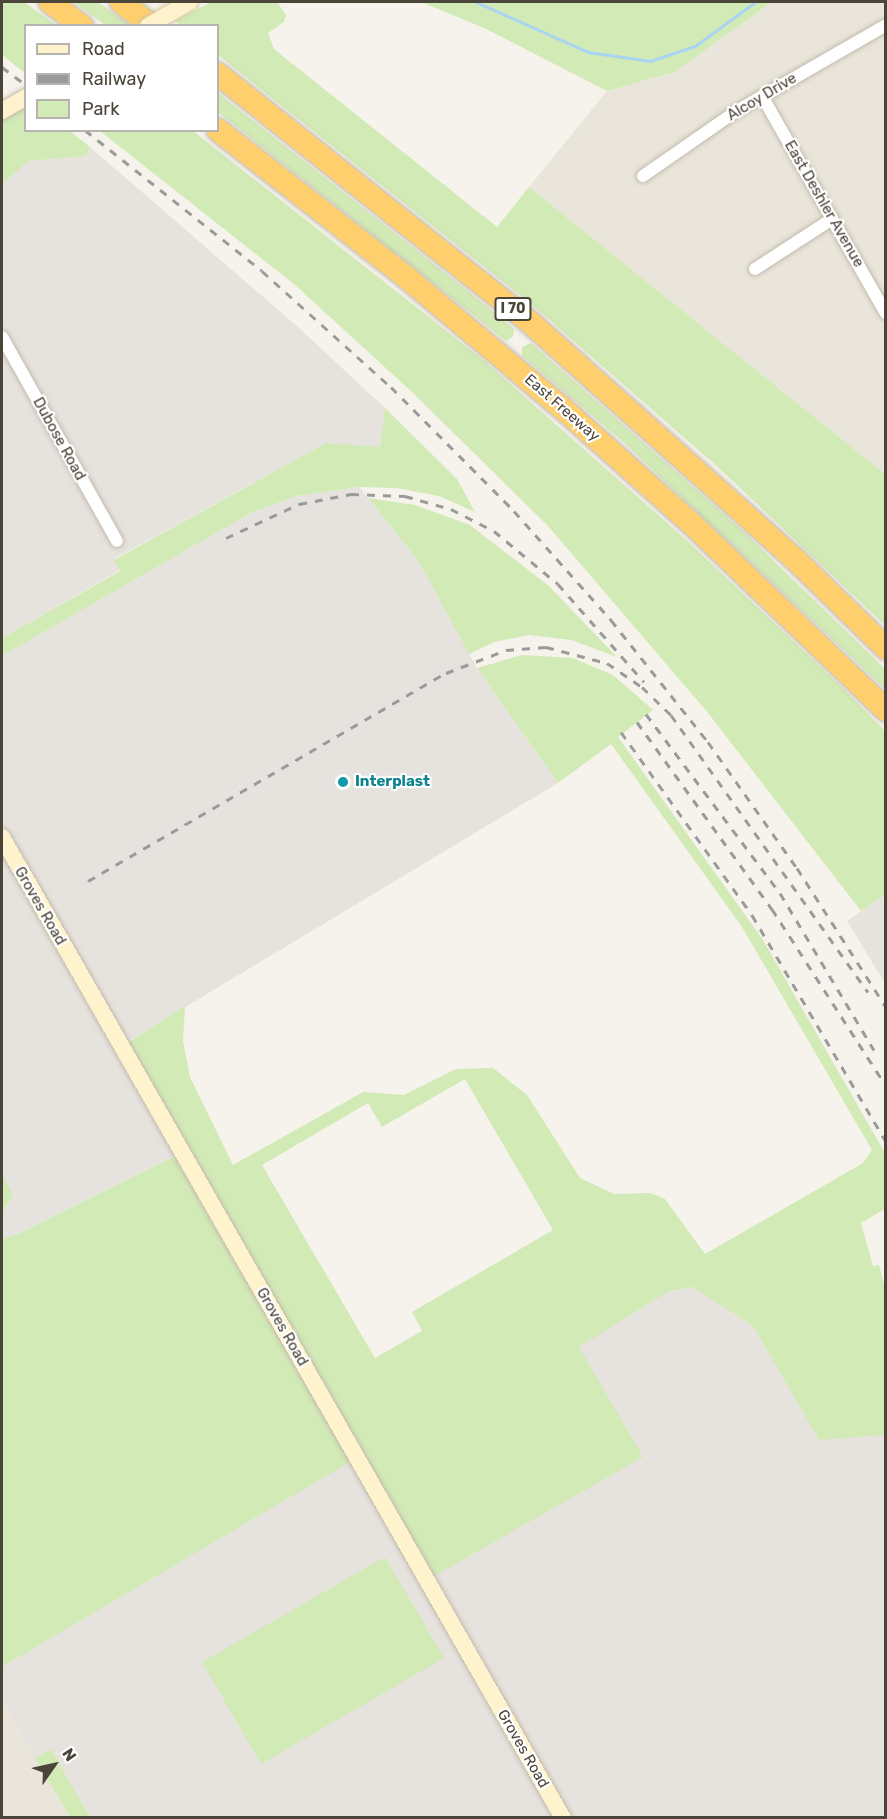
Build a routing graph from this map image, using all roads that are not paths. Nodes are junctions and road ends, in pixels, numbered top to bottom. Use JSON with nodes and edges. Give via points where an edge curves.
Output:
{"nodes":[{"id":1,"x":50,"y":2,"type":"edge"},
{"id":2,"x":121,"y":2,"type":"edge"},
{"id":3,"x":189,"y":2,"type":"edge"},
{"id":4,"x":79,"y":24,"type":"edge"},
{"id":5,"x":149,"y":24,"type":"edge"},
{"id":6,"x":151,"y":24,"type":"edge"},
{"id":7,"x":885,"y":25,"type":"edge"},
{"id":8,"x":219,"y":75,"type":"edge"},
{"id":9,"x":762,"y":96,"type":"junction"},
{"id":10,"x":24,"y":98,"type":"edge"},
{"id":11,"x":2,"y":111,"type":"edge"},
{"id":12,"x":219,"y":131,"type":"edge"},
{"id":13,"x":643,"y":176,"type":"dead end"},
{"id":14,"x":832,"y":219,"type":"junction"},
{"id":15,"x":755,"y":268,"type":"dead end"},
{"id":16,"x":885,"y":313,"type":"edge"},
{"id":17,"x":2,"y":338,"type":"edge"},
{"id":18,"x":117,"y":541,"type":"dead end"},
{"id":19,"x":885,"y":648,"type":"edge"},
{"id":20,"x":885,"y":710,"type":"edge"},
{"id":21,"x":2,"y":837,"type":"edge"},
{"id":22,"x":562,"y":1818,"type":"edge"}],
"edges":[{"from":1,"to":4,"type":"highway"},
{"from":2,"to":5,"type":"highway"},
{"from":3,"to":6,"type":"street","bridge":true},
{"from":7,"to":9,"type":"street","name":"Alcoy Drive"},
{"from":8,"to":19,"type":"highway","number":"I 70","via":[[568,356],[796,560]]},
{"from":9,"to":13,"type":"street","name":"Alcoy Drive"},
{"from":9,"to":14,"type":"street","name":"East Deshler Avenue"},
{"from":10,"to":11,"type":"street"},
{"from":12,"to":20,"type":"highway","name":"East Freeway","via":[[406,277],[568,414],[699,531]]},
{"from":14,"to":15,"type":"street"},
{"from":14,"to":16,"type":"street","name":"East Deshler Avenue"},
{"from":17,"to":18,"type":"street","name":"Dubose Road"},
{"from":21,"to":22,"type":"street","name":"Groves Road"}]}
